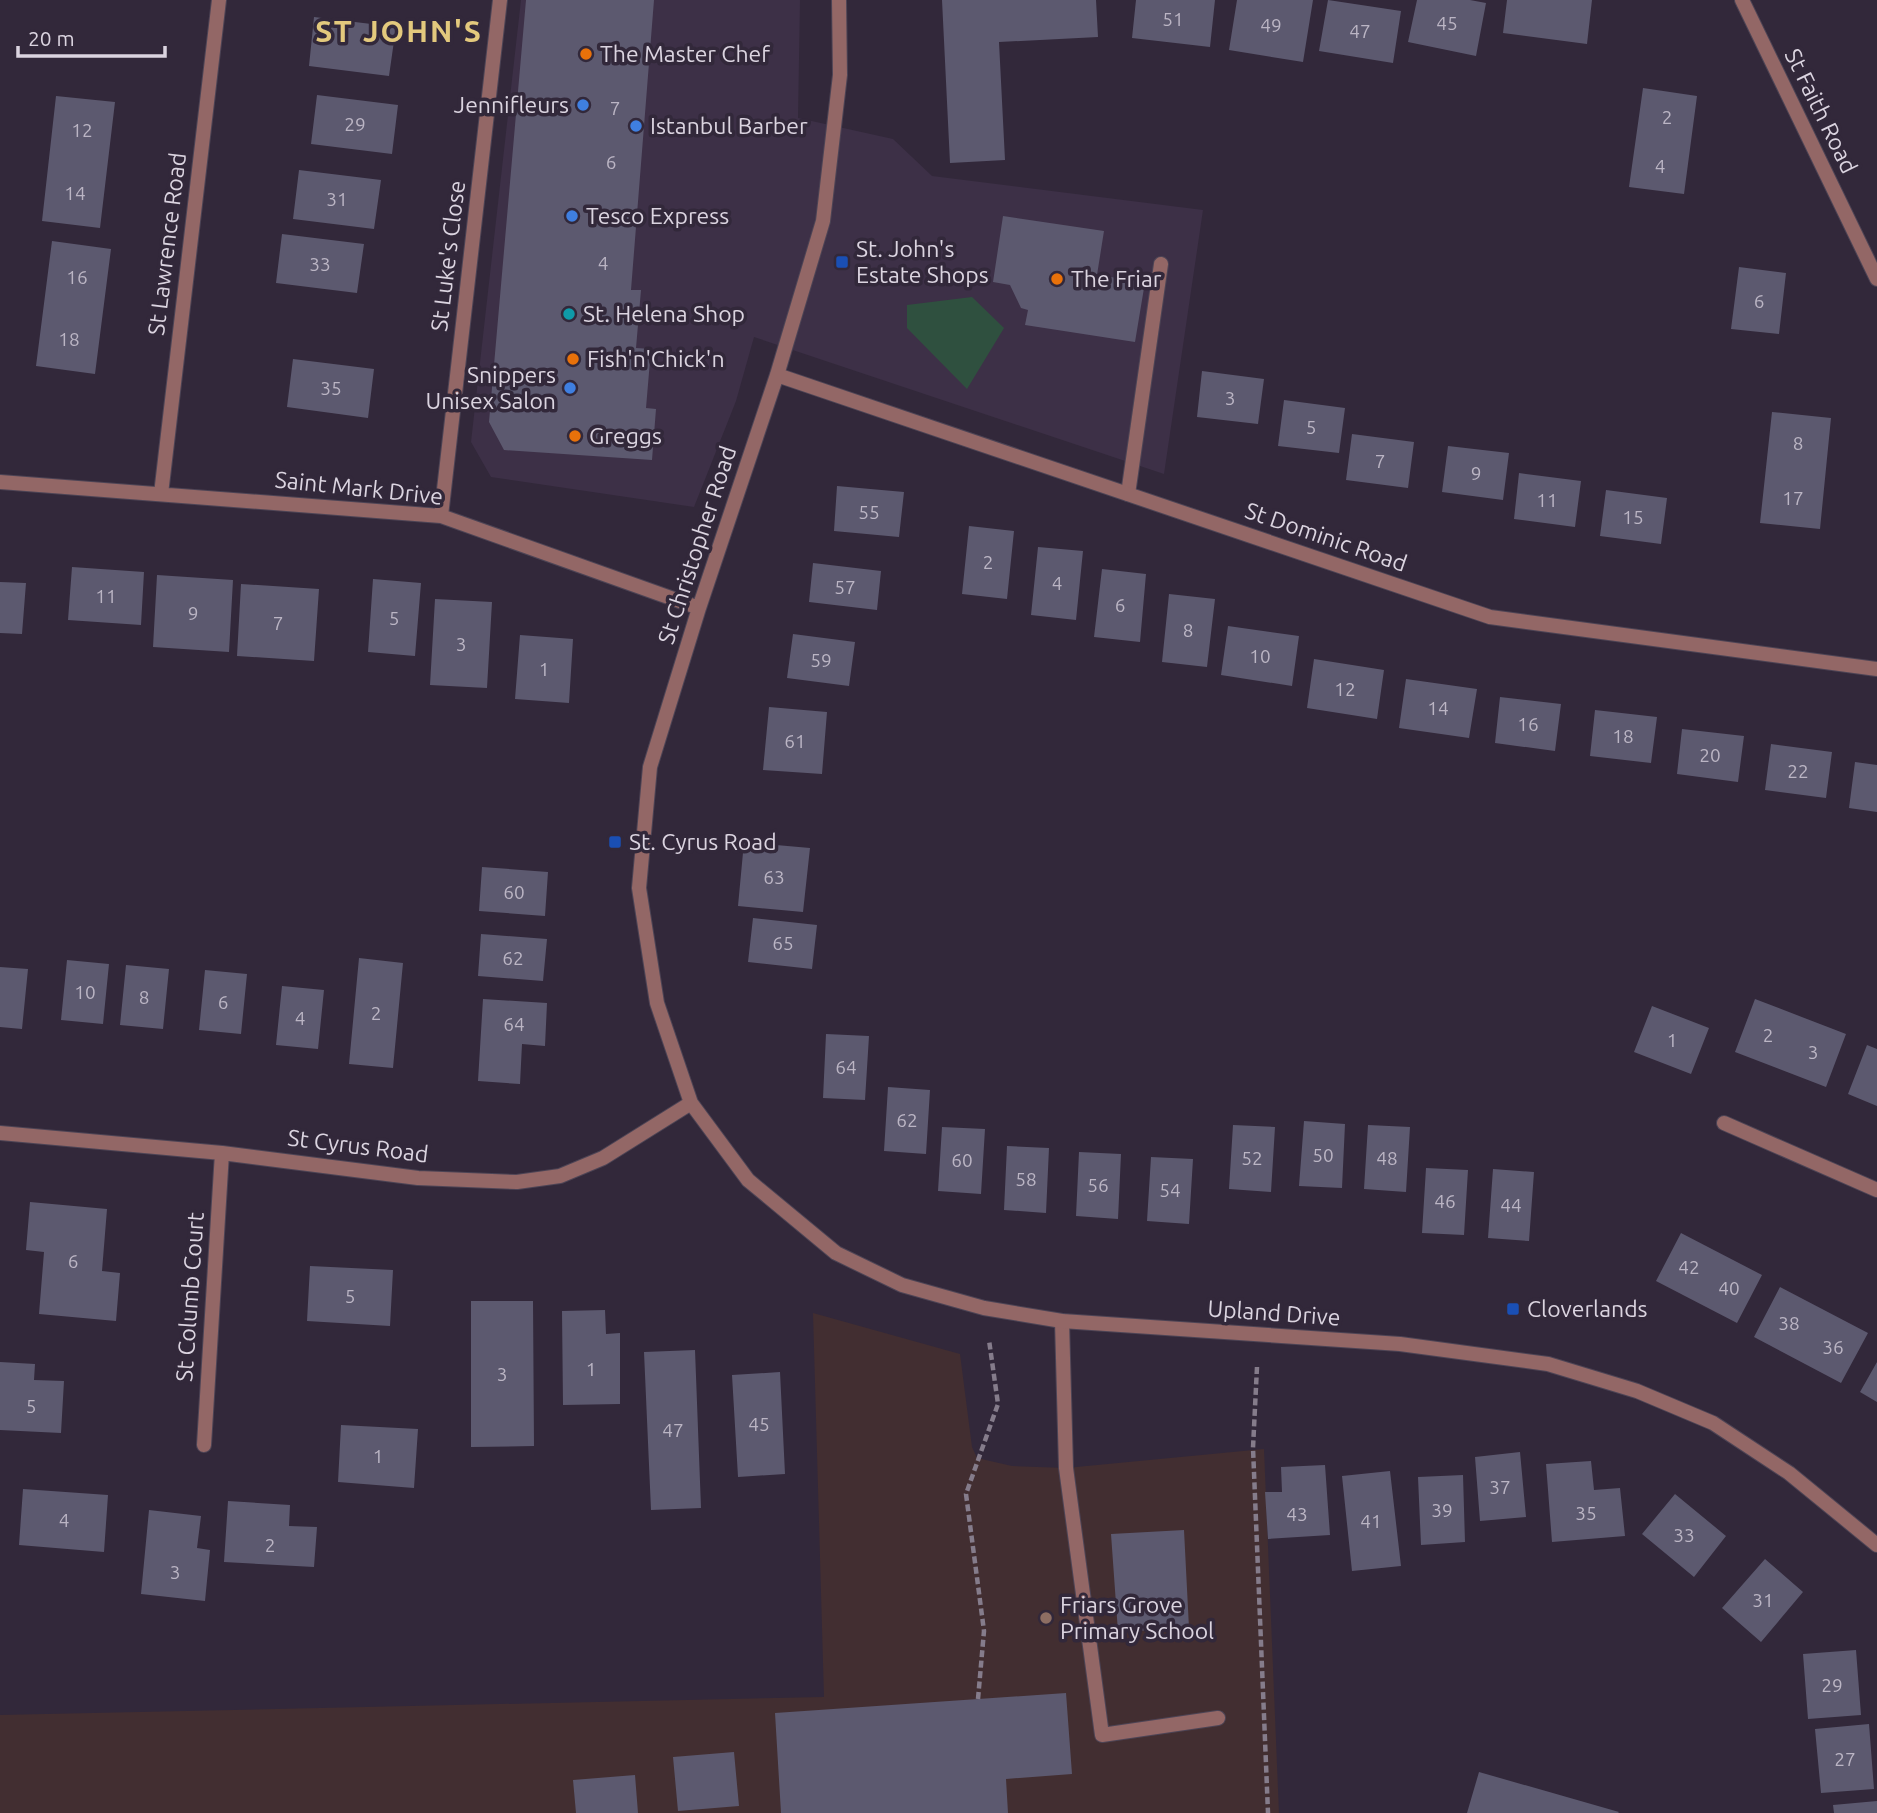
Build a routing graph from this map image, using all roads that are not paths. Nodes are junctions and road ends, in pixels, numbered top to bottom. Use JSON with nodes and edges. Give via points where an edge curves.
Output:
{"nodes":[{"id":1,"x":219,"y":0,"type":"edge"},
{"id":2,"x":500,"y":0,"type":"edge"},
{"id":3,"x":839,"y":0,"type":"edge"},
{"id":4,"x":1742,"y":0,"type":"edge"},
{"id":5,"x":1161,"y":264,"type":"dead end"},
{"id":6,"x":1877,"y":279,"type":"edge"},
{"id":7,"x":777,"y":375,"type":"junction"},
{"id":8,"x":0,"y":482,"type":"edge"},
{"id":9,"x":161,"y":494,"type":"junction"},
{"id":10,"x":1128,"y":494,"type":"junction"},
{"id":11,"x":441,"y":516,"type":"junction"},
{"id":12,"x":699,"y":608,"type":"junction"},
{"id":13,"x":1877,"y":669,"type":"edge"},
{"id":14,"x":691,"y":1102,"type":"junction"},
{"id":15,"x":1724,"y":1123,"type":"dead end"},
{"id":16,"x":0,"y":1133,"type":"edge"},
{"id":17,"x":222,"y":1153,"type":"junction"},
{"id":18,"x":1877,"y":1190,"type":"edge"},
{"id":19,"x":1062,"y":1321,"type":"junction"},
{"id":20,"x":204,"y":1445,"type":"dead end"},
{"id":21,"x":1877,"y":1545,"type":"edge"},
{"id":22,"x":1218,"y":1718,"type":"dead end"}],
"edges":[{"from":1,"to":9,"type":"street","name":"St Lawrence Road"},
{"from":2,"to":11,"type":"street","name":"St Luke's Close"},
{"from":3,"to":7,"type":"street","name":"St Christopher Road","via":[[840,75],[823,221]]},
{"from":4,"to":6,"type":"street","name":"St Faith Road"},
{"from":5,"to":10,"type":"street"},
{"from":7,"to":10,"type":"street","name":"St Dominic Road"},
{"from":7,"to":12,"type":"street","name":"St Christopher Road"},
{"from":8,"to":9,"type":"street","name":"Saint Mark Drive"},
{"from":9,"to":11,"type":"street","name":"Saint Mark Drive"},
{"from":10,"to":13,"type":"street","name":"St Dominic Road","via":[[1490,617]]},
{"from":11,"to":12,"type":"street","name":"Saint Mark Drive"},
{"from":12,"to":14,"type":"street","name":"St Christopher Road","via":[[650,767],[639,888],[657,1003]]},
{"from":14,"to":17,"type":"street","name":"St Cyrus Road","via":[[603,1158],[560,1176],[517,1182],[418,1178]]},
{"from":14,"to":19,"type":"street","name":"Upland Drive","via":[[748,1180],[836,1253],[902,1285],[984,1308]]},
{"from":15,"to":18,"type":"street"},
{"from":16,"to":17,"type":"street","name":"St Cyrus Road"},
{"from":17,"to":20,"type":"street","name":"St Columb Court"},
{"from":19,"to":21,"type":"street","name":"Upland Drive","via":[[1400,1344],[1548,1364],[1637,1391],[1713,1423],[1789,1473]]},
{"from":19,"to":22,"type":"street","via":[[1066,1468],[1102,1735]]}]}
